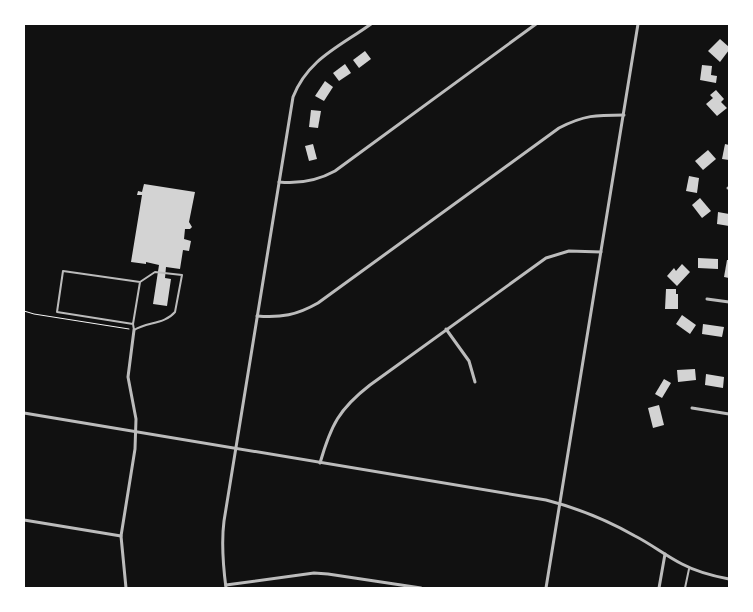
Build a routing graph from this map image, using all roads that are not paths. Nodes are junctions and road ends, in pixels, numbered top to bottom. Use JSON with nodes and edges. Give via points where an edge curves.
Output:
{"nodes":[{"id":1,"x":370,"y":24,"type":"edge"},
{"id":2,"x":536,"y":24,"type":"edge"},
{"id":3,"x":638,"y":24,"type":"edge"},
{"id":4,"x":624,"y":115,"type":"junction"},
{"id":5,"x":279,"y":182,"type":"junction"},
{"id":6,"x":601,"y":252,"type":"junction"},
{"id":7,"x":140,"y":282,"type":"junction"},
{"id":8,"x":707,"y":299,"type":"dead end"},
{"id":9,"x":729,"y":302,"type":"edge"},
{"id":10,"x":258,"y":316,"type":"junction"},
{"id":11,"x":133,"y":324,"type":"junction"},
{"id":12,"x":446,"y":329,"type":"junction"},
{"id":13,"x":134,"y":330,"type":"junction"},
{"id":14,"x":475,"y":382,"type":"dead end"},
{"id":15,"x":692,"y":408,"type":"dead end"},
{"id":16,"x":24,"y":414,"type":"edge"},
{"id":17,"x":729,"y":414,"type":"edge"},
{"id":18,"x":136,"y":432,"type":"junction"},
{"id":19,"x":235,"y":449,"type":"junction"},
{"id":20,"x":320,"y":462,"type":"junction"},
{"id":21,"x":560,"y":504,"type":"junction"},
{"id":22,"x":24,"y":520,"type":"edge"},
{"id":23,"x":121,"y":536,"type":"junction"},
{"id":24,"x":665,"y":554,"type":"junction"},
{"id":25,"x":689,"y":567,"type":"junction"},
{"id":26,"x":729,"y":580,"type":"edge"},
{"id":27,"x":226,"y":586,"type":"edge"},
{"id":28,"x":126,"y":588,"type":"edge"},
{"id":29,"x":421,"y":588,"type":"edge"},
{"id":30,"x":546,"y":588,"type":"edge"},
{"id":31,"x":659,"y":588,"type":"edge"},
{"id":32,"x":685,"y":588,"type":"edge"}],
"edges":[{"from":1,"to":5,"type":"street","via":[[319,59],[298,85],[290,109]]},
{"from":2,"to":5,"type":"street","via":[[335,171],[303,182]]},
{"from":3,"to":4,"type":"street"},
{"from":4,"to":6,"type":"street"},
{"from":4,"to":10,"type":"street","via":[[584,117],[559,128],[318,303],[285,317]]},
{"from":5,"to":10,"type":"street"},
{"from":6,"to":12,"type":"street","via":[[569,251],[546,258]]},
{"from":6,"to":21,"type":"street"},
{"from":7,"to":11,"type":"lane"},
{"from":7,"to":11,"type":"lane","via":[[63,271],[57,312]]},
{"from":7,"to":13,"type":"lane","via":[[155,272],[182,275],[175,312]]},
{"from":8,"to":9,"type":"street"},
{"from":10,"to":19,"type":"street"},
{"from":11,"to":13,"type":"lane"},
{"from":12,"to":14,"type":"street","via":[[469,361]]},
{"from":12,"to":20,"type":"street","via":[[349,402],[334,422]]},
{"from":13,"to":18,"type":"street","via":[[128,377]]},
{"from":15,"to":17,"type":"street"},
{"from":16,"to":18,"type":"street"},
{"from":18,"to":19,"type":"street"},
{"from":18,"to":23,"type":"street"},
{"from":19,"to":20,"type":"street"},
{"from":19,"to":27,"type":"street","via":[[221,541]]},
{"from":20,"to":21,"type":"street","via":[[526,495]]},
{"from":21,"to":24,"type":"street","via":[[604,520]]},
{"from":21,"to":30,"type":"street"},
{"from":22,"to":23,"type":"street"},
{"from":23,"to":28,"type":"street"},
{"from":24,"to":25,"type":"street"},
{"from":24,"to":31,"type":"street"},
{"from":25,"to":26,"type":"street"},
{"from":25,"to":32,"type":"lane"},
{"from":27,"to":29,"type":"street","via":[[314,573]]}]}
